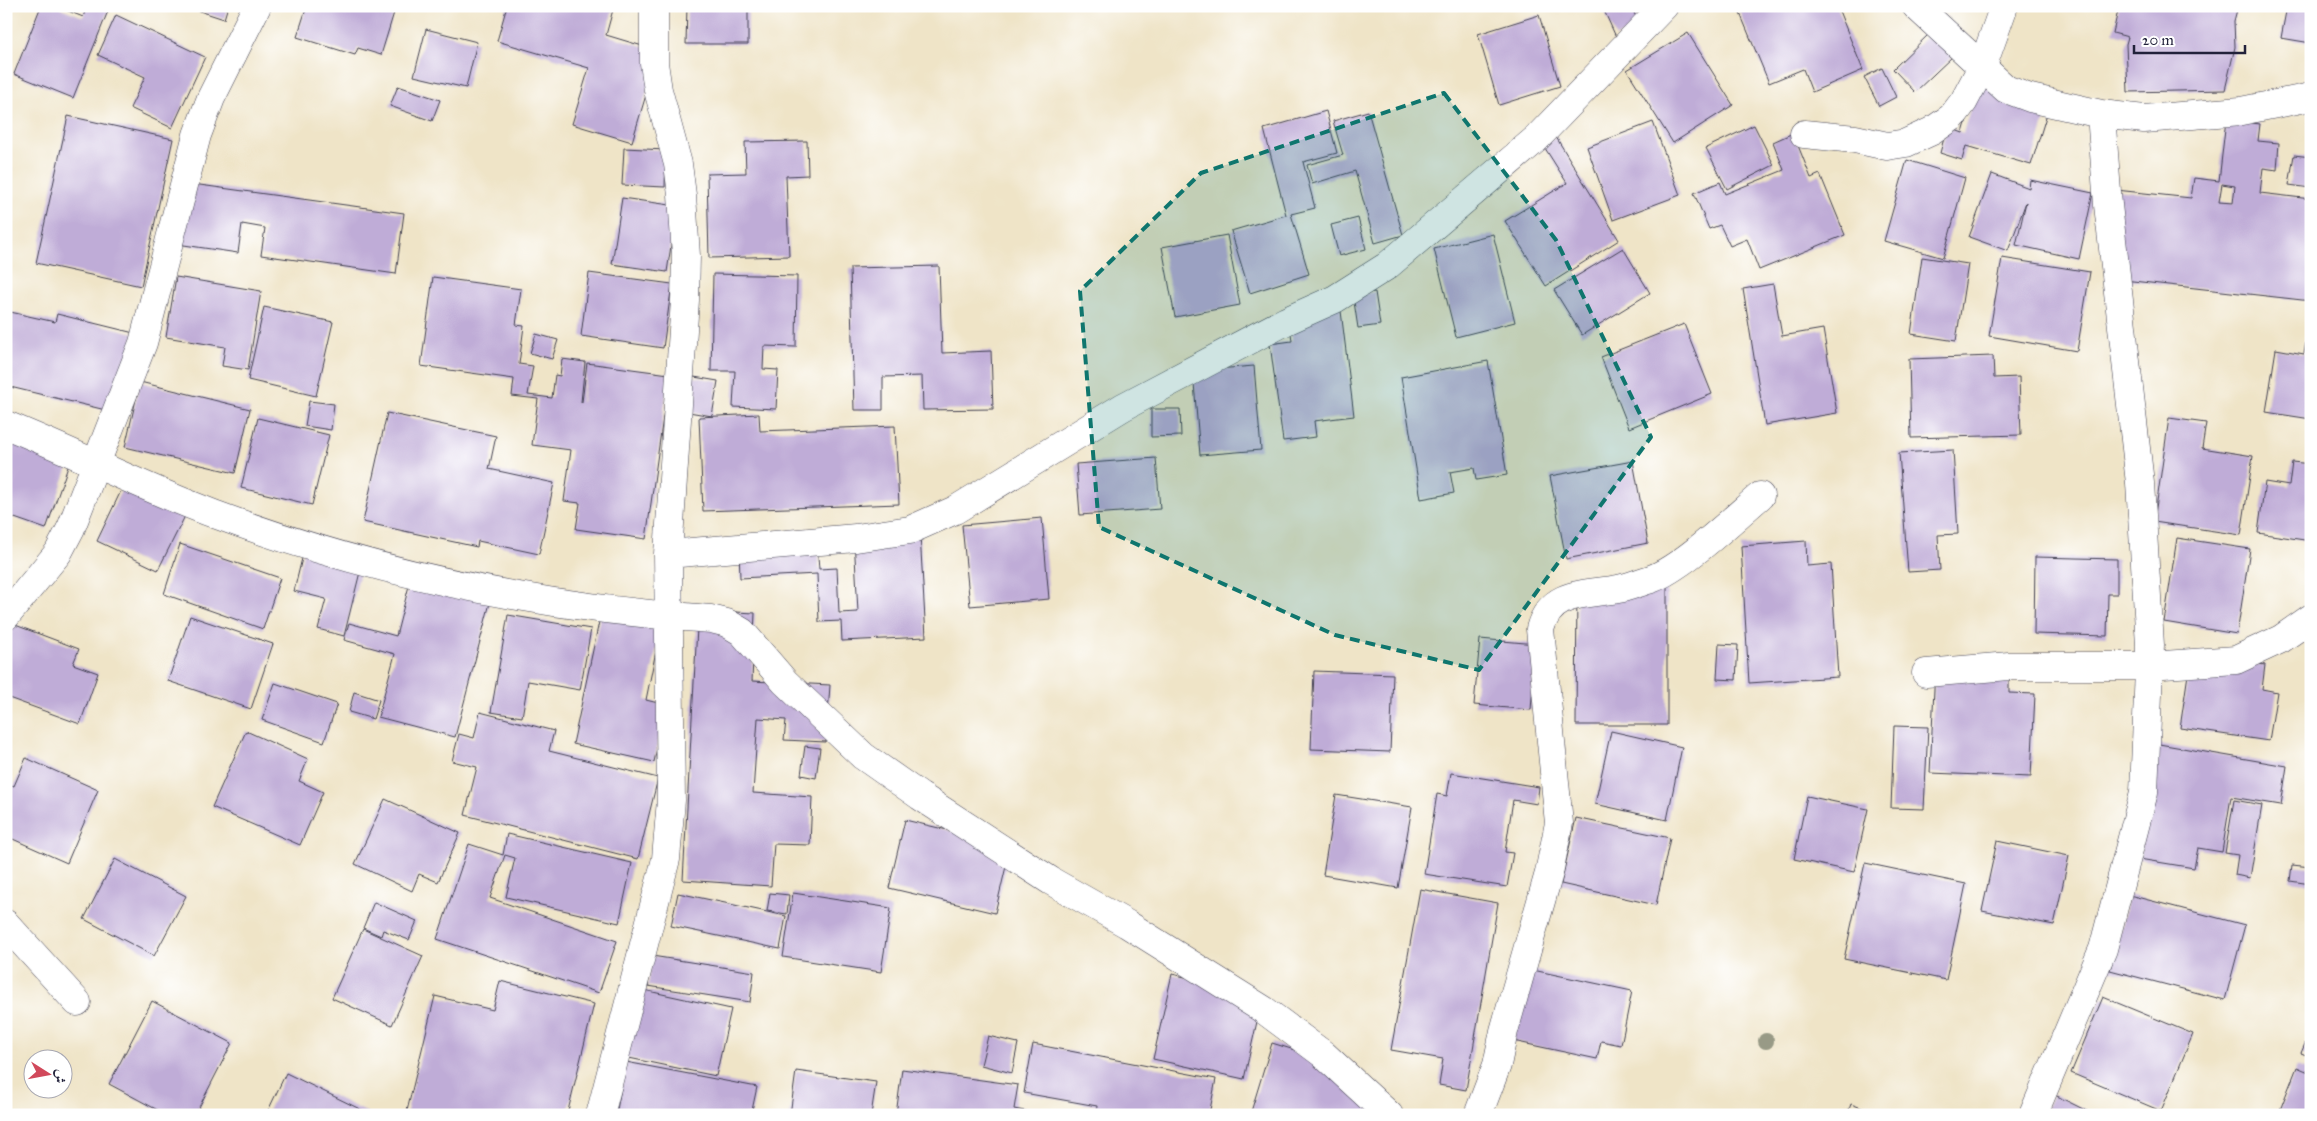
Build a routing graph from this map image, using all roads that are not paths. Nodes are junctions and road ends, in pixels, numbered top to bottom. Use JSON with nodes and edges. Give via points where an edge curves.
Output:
{"nodes":[{"id":1,"x":257,"y":6,"type":"edge"},
{"id":2,"x":654,"y":6,"type":"edge"},
{"id":3,"x":1664,"y":6,"type":"edge"},
{"id":4,"x":1916,"y":6,"type":"edge"},
{"id":5,"x":2004,"y":6,"type":"edge"},
{"id":6,"x":1983,"y":65,"type":"junction"},
{"id":7,"x":2311,"y":97,"type":"edge"},
{"id":8,"x":2101,"y":114,"type":"junction"},
{"id":9,"x":1804,"y":134,"type":"dead end"},
{"id":10,"x":6,"y":425,"type":"edge"},
{"id":11,"x":98,"y":463,"type":"junction"},
{"id":12,"x":1760,"y":496,"type":"dead end"},
{"id":13,"x":668,"y":554,"type":"junction"},
{"id":14,"x":6,"y":616,"type":"edge"},
{"id":15,"x":670,"y":616,"type":"junction"},
{"id":16,"x":2311,"y":618,"type":"edge"},
{"id":17,"x":2149,"y":666,"type":"junction"},
{"id":18,"x":1926,"y":673,"type":"dead end"},
{"id":19,"x":6,"y":924,"type":"edge"},
{"id":20,"x":77,"y":1002,"type":"dead end"},
{"id":21,"x":600,"y":1115,"type":"edge"},
{"id":22,"x":1389,"y":1115,"type":"edge"},
{"id":23,"x":1478,"y":1115,"type":"edge"},
{"id":24,"x":2033,"y":1115,"type":"edge"}],
"edges":[{"from":1,"to":11,"type":"street","via":[[211,98],[197,135],[143,343]]},
{"from":2,"to":13,"type":"street","via":[[654,63],[678,164],[686,256],[686,300]]},
{"from":3,"to":13,"type":"street","via":[[1536,139],[1387,266],[1335,299],[1123,406],[955,510],[910,530],[856,538]]},
{"from":4,"to":6,"type":"street"},
{"from":5,"to":6,"type":"street"},
{"from":6,"to":8,"type":"street","via":[[2006,88],[2030,98]]},
{"from":6,"to":9,"type":"street","via":[[1952,117],[1906,143],[1887,146]]},
{"from":7,"to":8,"type":"street","via":[[2242,111],[2144,119]]},
{"from":8,"to":17,"type":"street","via":[[2108,205],[2140,483]]},
{"from":10,"to":11,"type":"street"},
{"from":11,"to":14,"type":"street","via":[[58,553]]},
{"from":11,"to":15,"type":"street","via":[[214,514],[325,550],[520,597]]},
{"from":12,"to":23,"type":"street","via":[[1680,562],[1654,578],[1619,589],[1574,594],[1554,605],[1543,616],[1540,629],[1559,823],[1549,873],[1497,1065]]},
{"from":13,"to":15,"type":"street"},
{"from":15,"to":21,"type":"street","via":[[671,800],[666,858]]},
{"from":15,"to":22,"type":"street","via":[[711,619],[742,632],[779,676],[863,756],[1051,882],[1264,1010],[1323,1054]]},
{"from":16,"to":17,"type":"street","via":[[2281,639],[2236,660]]},
{"from":17,"to":18,"type":"street","via":[[2009,666]]},
{"from":17,"to":24,"type":"street","via":[[2144,792],[2102,949]]},
{"from":19,"to":20,"type":"street"}]}
